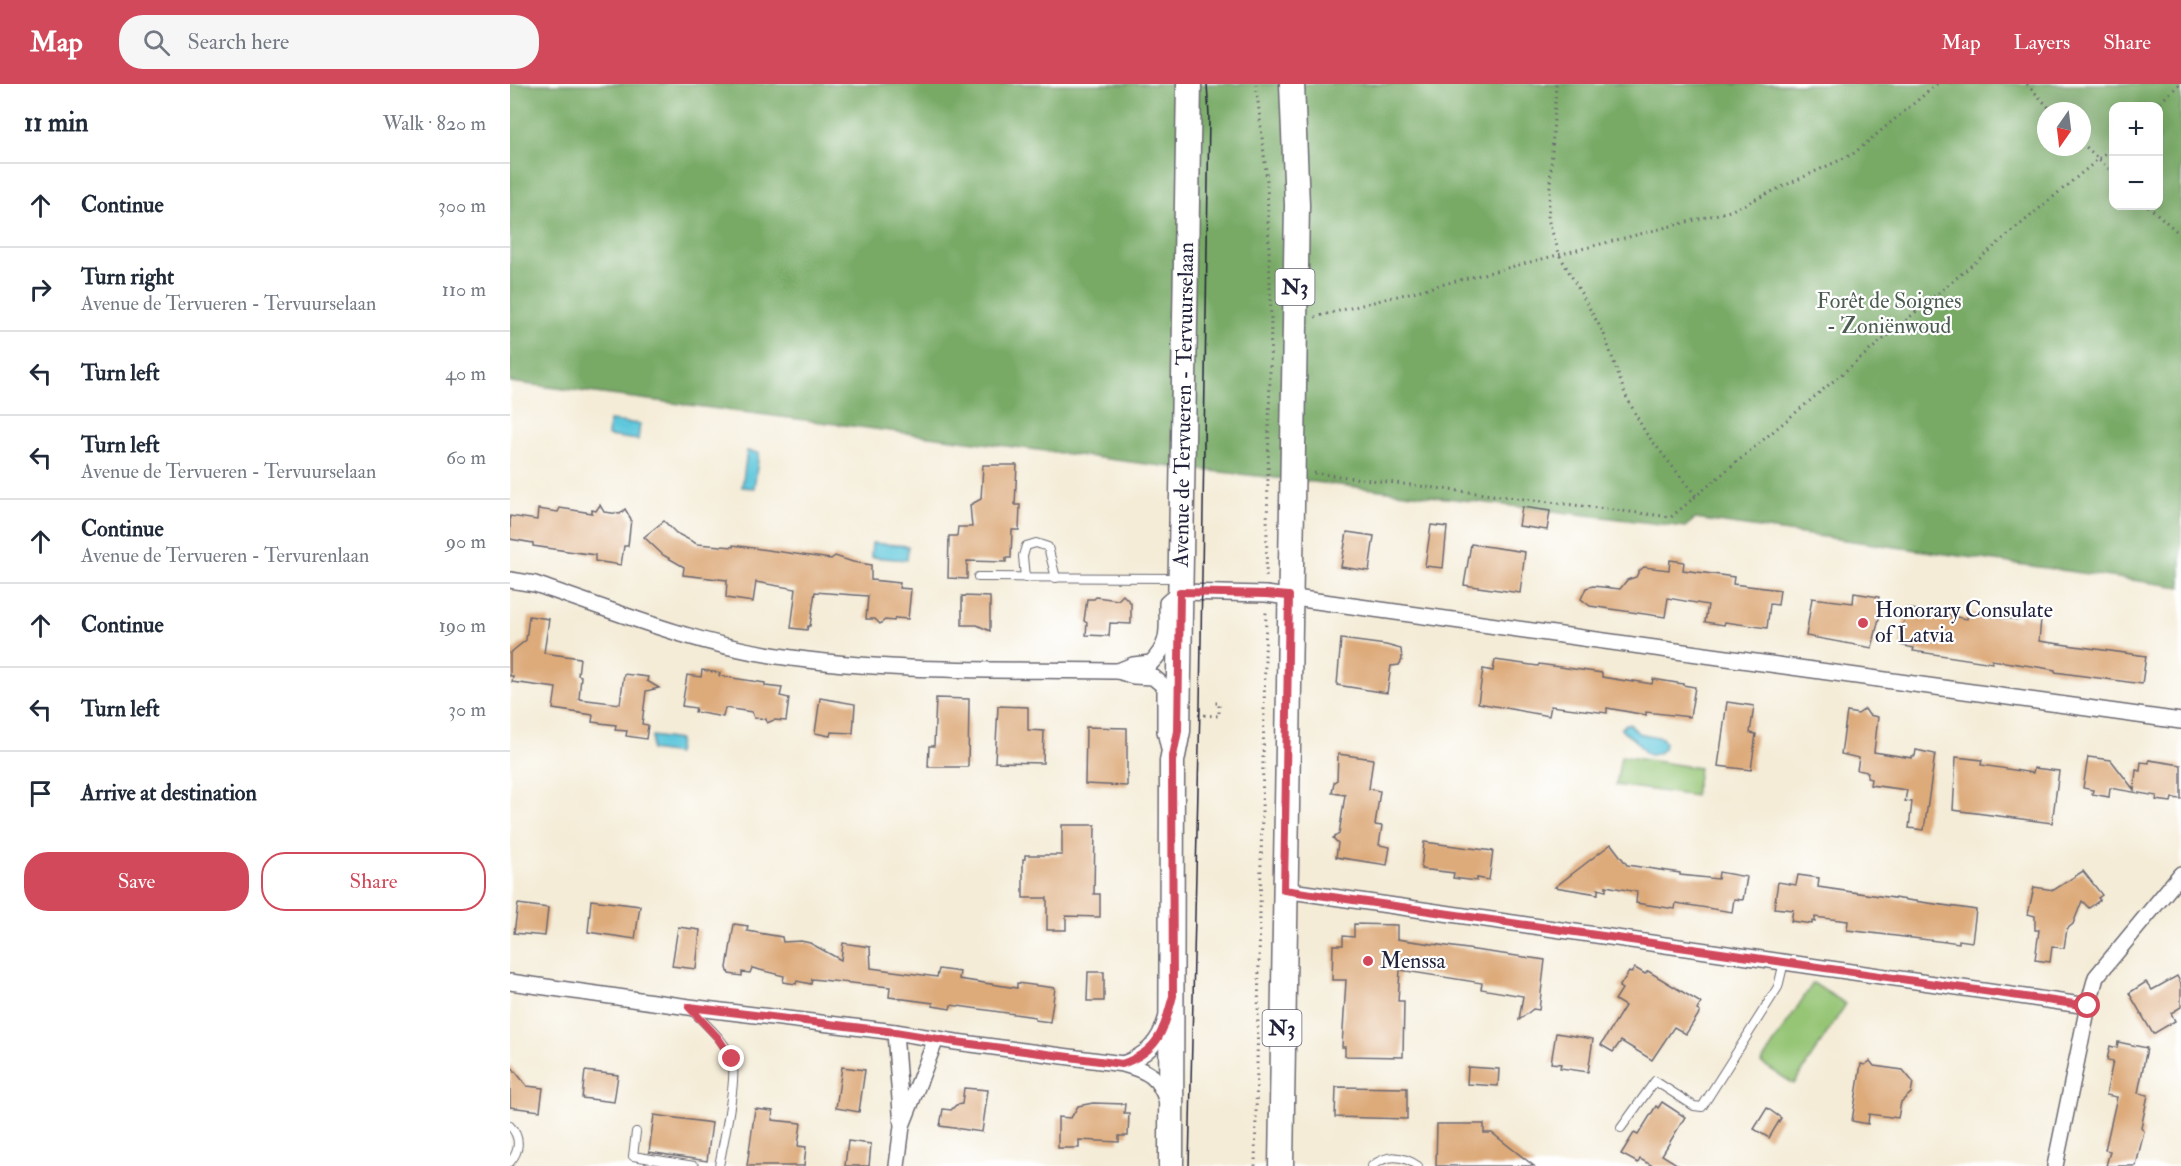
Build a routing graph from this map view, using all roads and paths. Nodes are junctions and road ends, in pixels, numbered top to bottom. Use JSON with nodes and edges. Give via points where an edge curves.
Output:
{"nodes":[{"id":1,"x":1189,"y":84,"type":"edge"},
{"id":2,"x":1256,"y":84,"type":"edge"},
{"id":3,"x":1292,"y":84,"type":"edge"},
{"id":4,"x":1556,"y":84,"type":"edge"},
{"id":5,"x":1937,"y":84,"type":"edge"},
{"id":6,"x":2026,"y":84,"type":"edge"},
{"id":7,"x":2180,"y":84,"type":"edge"},
{"id":8,"x":2043,"y":102,"type":"edge"},
{"id":9,"x":2160,"y":102,"type":"edge"},
{"id":10,"x":2109,"y":150,"type":"edge"},
{"id":11,"x":2091,"y":153,"type":"edge"},
{"id":12,"x":2098,"y":160,"type":"junction"},
{"id":13,"x":2109,"y":170,"type":"edge"},
{"id":14,"x":2152,"y":210,"type":"edge"},
{"id":15,"x":2181,"y":236,"type":"edge"},
{"id":16,"x":1560,"y":256,"type":"junction"},
{"id":17,"x":1295,"y":322,"type":"junction"},
{"id":18,"x":1292,"y":470,"type":"junction"},
{"id":19,"x":1696,"y":496,"type":"junction"},
{"id":20,"x":978,"y":577,"type":"dead end"},
{"id":21,"x":1025,"y":578,"type":"junction"},
{"id":22,"x":1056,"y":578,"type":"junction"},
{"id":23,"x":510,"y":580,"type":"edge"},
{"id":24,"x":1180,"y":585,"type":"junction"},
{"id":25,"x":1278,"y":595,"type":"junction"},
{"id":26,"x":1118,"y":671,"type":"junction"},
{"id":27,"x":1212,"y":703,"type":"dead end"},
{"id":28,"x":1194,"y":715,"type":"dead end"},
{"id":29,"x":2181,"y":721,"type":"edge"},
{"id":30,"x":1172,"y":761,"type":"junction"},
{"id":31,"x":2181,"y":874,"type":"edge"},
{"id":32,"x":1284,"y":890,"type":"junction"},
{"id":33,"x":1784,"y":962,"type":"junction"},
{"id":34,"x":510,"y":982,"type":"edge"},
{"id":35,"x":1173,"y":996,"type":"junction"},
{"id":36,"x":2088,"y":1006,"type":"junction"},
{"id":37,"x":689,"y":1007,"type":"junction"},
{"id":38,"x":895,"y":1032,"type":"junction"},
{"id":39,"x":936,"y":1039,"type":"junction"},
{"id":40,"x":1122,"y":1064,"type":"junction"},
{"id":41,"x":1173,"y":1119,"type":"junction"},
{"id":42,"x":510,"y":1126,"type":"edge"},
{"id":43,"x":902,"y":1126,"type":"junction"},
{"id":44,"x":1621,"y":1128,"type":"dead end"},
{"id":45,"x":636,"y":1132,"type":"dead end"},
{"id":46,"x":510,"y":1162,"type":"edge"},
{"id":47,"x":694,"y":1166,"type":"edge"},
{"id":48,"x":719,"y":1166,"type":"edge"},
{"id":49,"x":897,"y":1166,"type":"edge"},
{"id":50,"x":1171,"y":1166,"type":"edge"},
{"id":51,"x":1255,"y":1166,"type":"edge"},
{"id":52,"x":1281,"y":1166,"type":"edge"},
{"id":53,"x":1372,"y":1166,"type":"edge"},
{"id":54,"x":1418,"y":1166,"type":"edge"},
{"id":55,"x":2055,"y":1166,"type":"edge"}],
"edges":[{"from":1,"to":24,"type":"main road","name":"Avenue de Tervueren - Tervuurselaan"},
{"from":2,"to":25,"type":"path","via":[[1267,181]]},
{"from":3,"to":17,"type":"main road","number":"N3","via":[[1297,205]]},
{"from":4,"to":16,"type":"path","via":[[1548,219]]},
{"from":5,"to":16,"type":"path","via":[[1853,154],[1730,211]]},
{"from":6,"to":8,"type":"path"},
{"from":7,"to":9,"type":"path"},
{"from":10,"to":12,"type":"path"},
{"from":11,"to":12,"type":"path"},
{"from":12,"to":13,"type":"path"},
{"from":12,"to":19,"type":"path"},
{"from":14,"to":15,"type":"path"},
{"from":16,"to":17,"type":"path"},
{"from":16,"to":19,"type":"path","via":[[1604,334],[1625,394],[1645,432]]},
{"from":17,"to":18,"type":"main road","number":"N3"},
{"from":18,"to":19,"type":"path","via":[[1671,517]]},
{"from":18,"to":25,"type":"main road","number":"N3"},
{"from":20,"to":21,"type":"lane"},
{"from":21,"to":22,"type":"lane"},
{"from":21,"to":22,"type":"lane","via":[[1026,546],[1036,543],[1048,548]]},
{"from":22,"to":24,"type":"lane"},
{"from":23,"to":26,"type":"street","via":[[535,584],[686,636],[777,656],[863,665]]},
{"from":24,"to":25,"type":"street"},
{"from":24,"to":26,"type":"street","via":[[1167,603],[1166,642],[1160,655],[1151,663]]},
{"from":24,"to":30,"type":"main road","name":"Avenue de Tervueren - Tervuurselaan","via":[[1178,731]]},
{"from":25,"to":29,"type":"street"},
{"from":25,"to":32,"type":"main road","number":"N3"},
{"from":25,"to":51,"type":"path"},
{"from":26,"to":30,"type":"street","via":[[1154,677],[1165,687],[1165,731]]},
{"from":27,"to":28,"type":"path","via":[[1219,703],[1219,716]]},
{"from":30,"to":35,"type":"main road","name":"Avenue de Tervueren - Tervuurselaan"},
{"from":31,"to":36,"type":"street","via":[[2096,977]]},
{"from":32,"to":33,"type":"street"},
{"from":32,"to":52,"type":"main road","number":"N3"},
{"from":33,"to":36,"type":"street"},
{"from":33,"to":44,"type":"lane","via":[[1778,987],[1702,1107],[1655,1081]]},
{"from":34,"to":37,"type":"street"},
{"from":35,"to":40,"type":"street","via":[[1156,1043]]},
{"from":35,"to":41,"type":"main road","name":"Avenue de Tervueren - Tervuurselaan"},
{"from":36,"to":55,"type":"street"},
{"from":37,"to":38,"type":"street"},
{"from":37,"to":48,"type":"lane","via":[[732,1059],[734,1076]]},
{"from":38,"to":39,"type":"street"},
{"from":38,"to":43,"type":"street"},
{"from":39,"to":40,"type":"street"},
{"from":39,"to":43,"type":"street"},
{"from":40,"to":41,"type":"street","via":[[1153,1076],[1163,1089]]},
{"from":41,"to":50,"type":"main road","name":"Avenue de Tervueren - Tervuurselaan"},
{"from":42,"to":46,"type":"lane","via":[[519,1142]]},
{"from":43,"to":49,"type":"street"},
{"from":45,"to":47,"type":"lane","via":[[633,1156]]},
{"from":53,"to":54,"type":"lane","via":[[1393,1156],[1407,1158]]}]}
